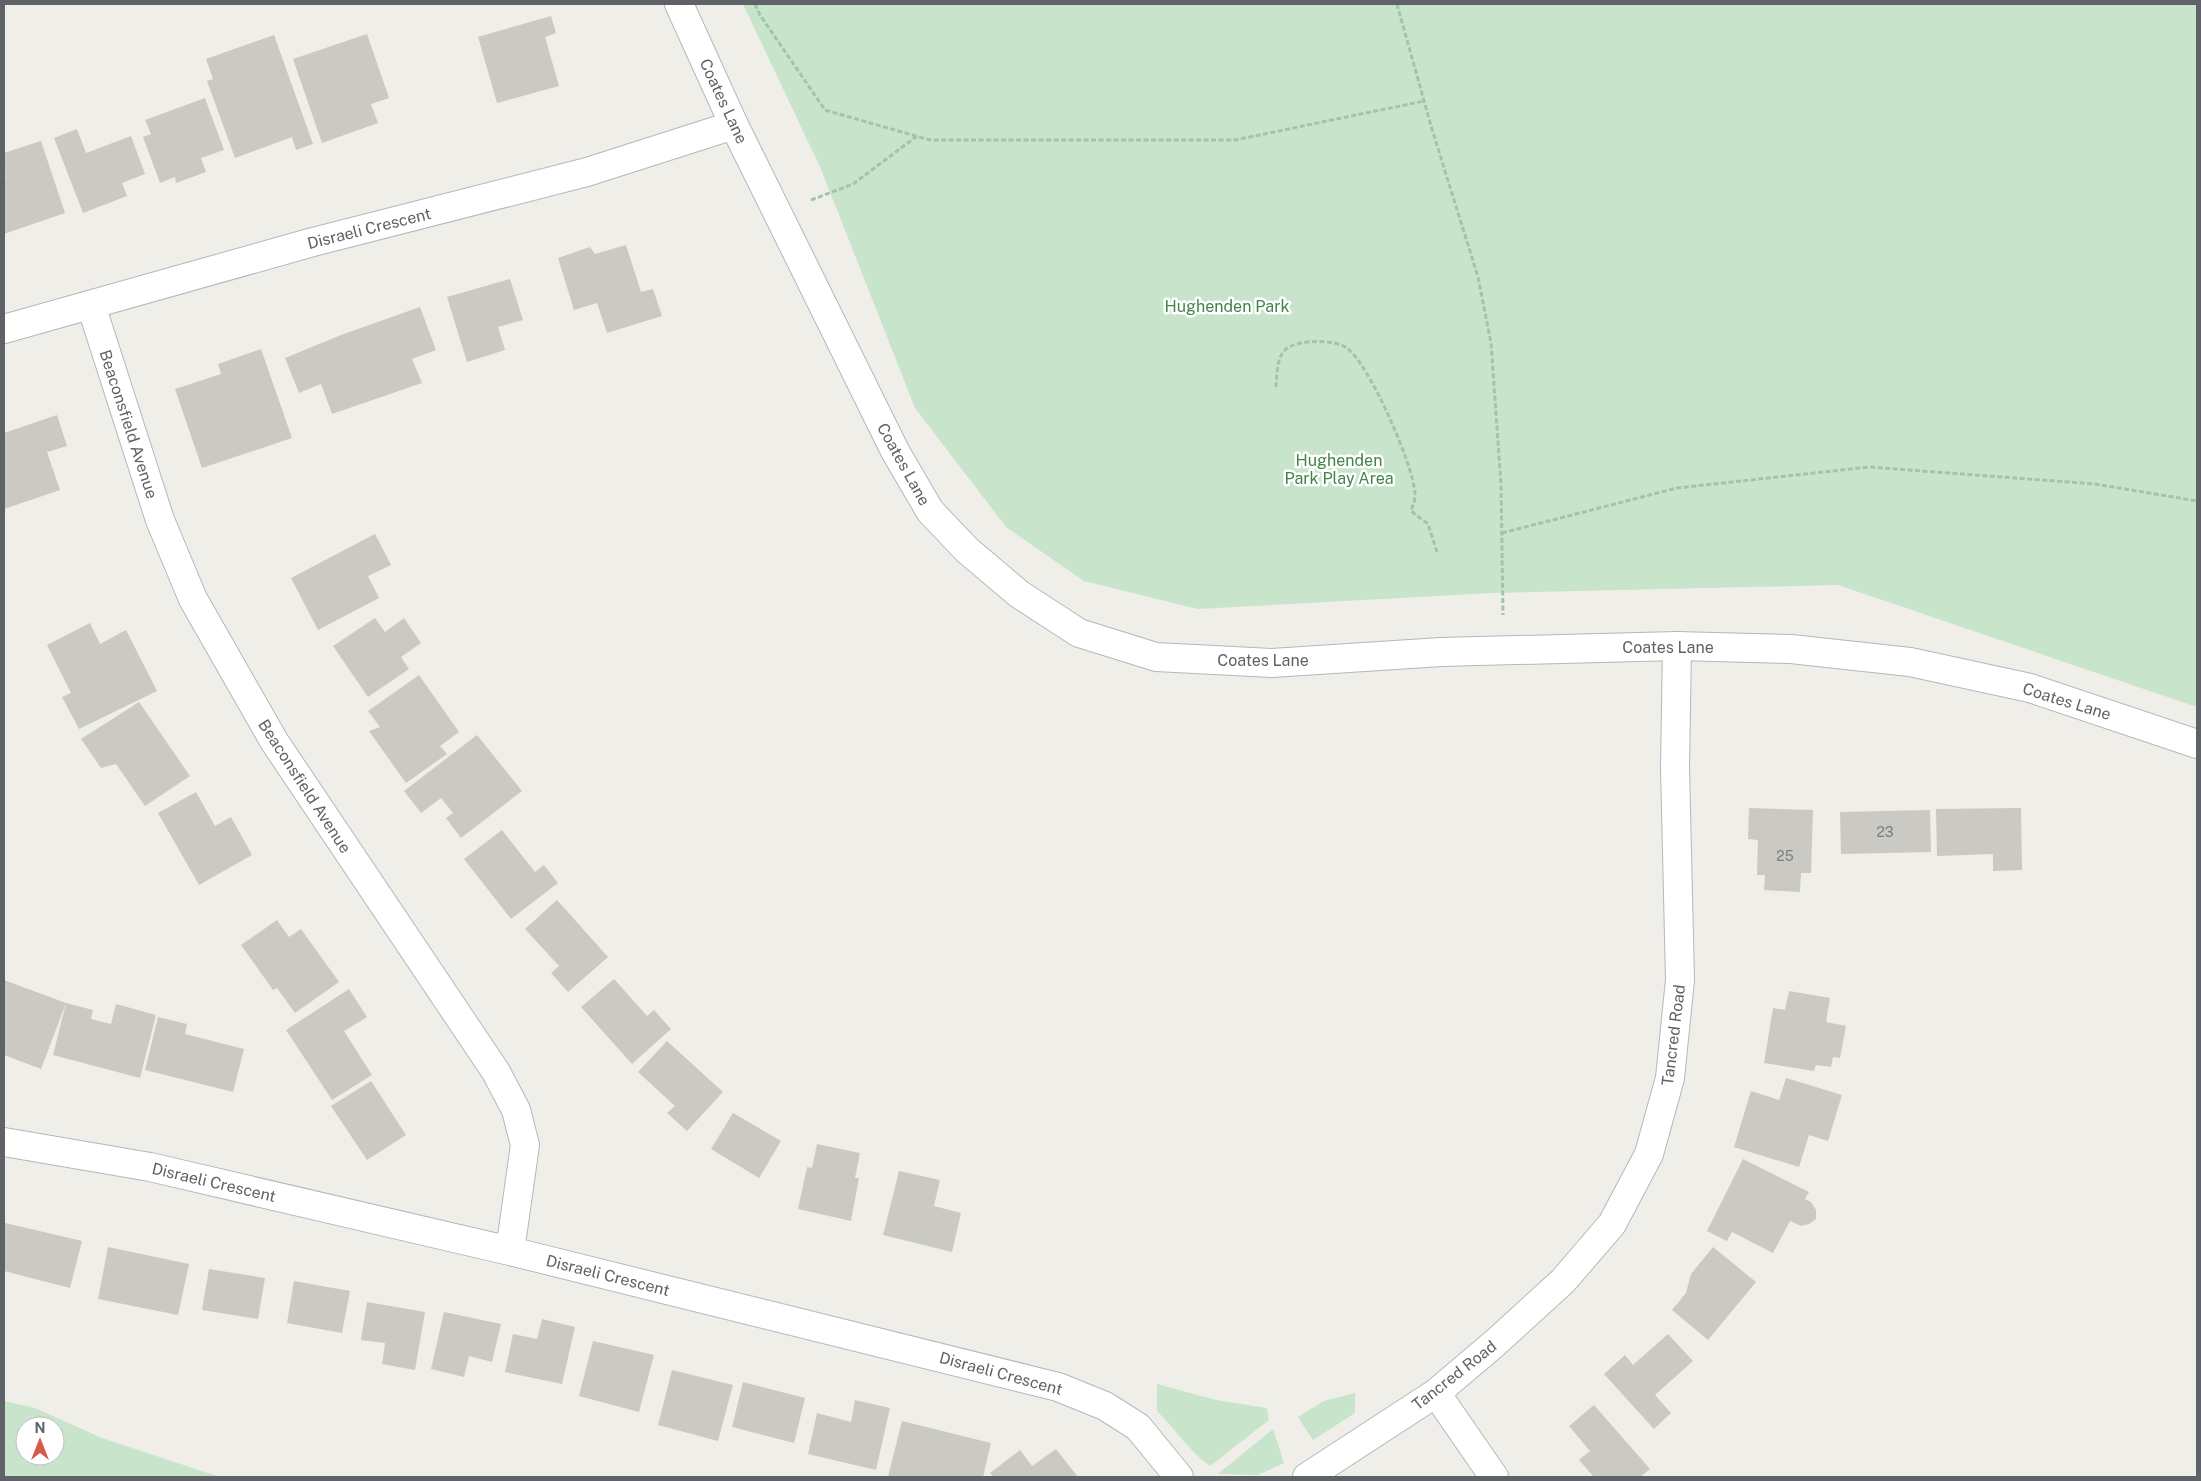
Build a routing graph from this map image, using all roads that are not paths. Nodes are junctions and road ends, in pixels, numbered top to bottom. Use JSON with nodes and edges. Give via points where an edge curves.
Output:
{"nodes":[{"id":1,"x":679,"y":4,"type":"edge"},
{"id":2,"x":734,"y":125,"type":"junction"},
{"id":3,"x":91,"y":305,"type":"junction"},
{"id":4,"x":4,"y":329,"type":"edge"},
{"id":5,"x":1677,"y":646,"type":"junction"},
{"id":6,"x":2197,"y":744,"type":"edge"},
{"id":7,"x":4,"y":1142,"type":"edge"},
{"id":8,"x":510,"y":1251,"type":"junction"},
{"id":9,"x":1436,"y":1393,"type":"junction"},
{"id":10,"x":1179,"y":1477,"type":"edge"},
{"id":11,"x":1307,"y":1477,"type":"edge"},
{"id":12,"x":1494,"y":1477,"type":"edge"}],
"edges":[{"from":1,"to":2,"type":"street","name":"Coates Lane"},
{"from":2,"to":3,"type":"street","name":"Disraeli Crescent","via":[[587,172],[313,242]]},
{"from":2,"to":5,"type":"street","name":"Coates Lane","via":[[895,451],[930,511],[967,550],[1019,594],[1080,633],[1156,657],[1272,663],[1441,652]]},
{"from":3,"to":4,"type":"street","name":"Disraeli Crescent"},
{"from":3,"to":8,"type":"street","name":"Beaconsfield Avenue","via":[[160,520],[193,600],[274,741],[496,1072],[516,1110],[525,1145]]},
{"from":5,"to":6,"type":"street","name":"Coates Lane","via":[[1791,649],[1910,662],[2030,688]]},
{"from":5,"to":9,"type":"street","name":"Tancred Road","via":[[1680,980],[1670,1078],[1649,1154],[1612,1224],[1563,1281]]},
{"from":7,"to":8,"type":"street","name":"Disraeli Crescent","via":[[150,1167]]},
{"from":8,"to":10,"type":"street","name":"Disraeli Crescent","via":[[1058,1386],[1105,1406],[1138,1427]]},
{"from":9,"to":11,"type":"street","name":"Tancred Road"},
{"from":9,"to":12,"type":"street"}]}
